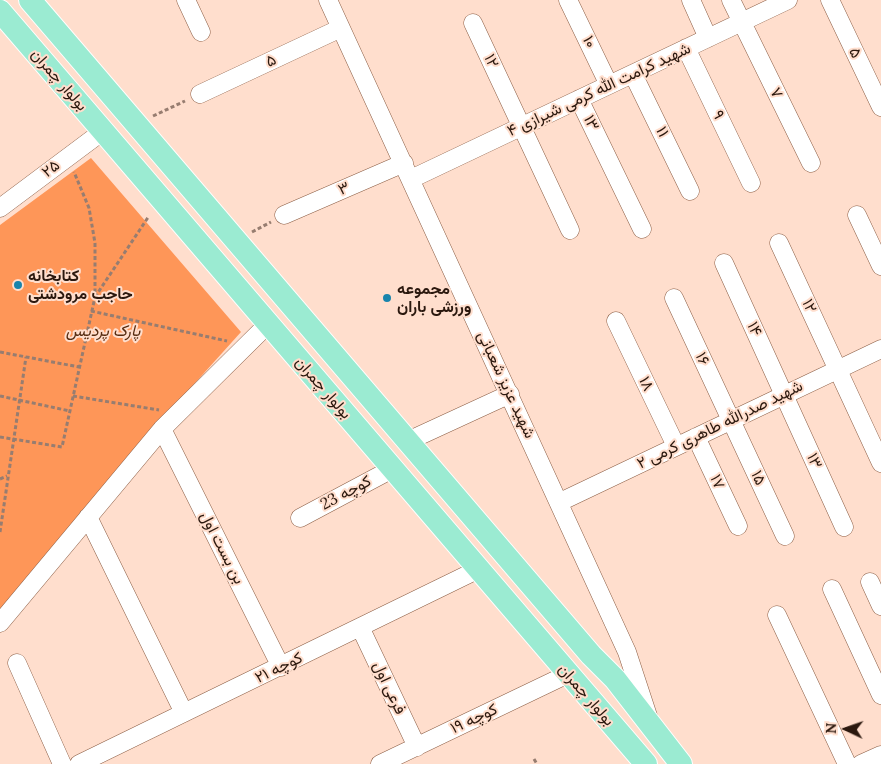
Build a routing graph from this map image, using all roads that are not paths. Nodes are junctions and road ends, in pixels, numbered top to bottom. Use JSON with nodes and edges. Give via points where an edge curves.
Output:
{"nodes":[{"id":1,"x":30,"y":0,"type":"edge"},
{"id":2,"x":186,"y":0,"type":"edge"},
{"id":3,"x":328,"y":0,"type":"edge"},
{"id":4,"x":568,"y":0,"type":"edge"},
{"id":5,"x":691,"y":0,"type":"edge"},
{"id":6,"x":731,"y":0,"type":"edge"},
{"id":7,"x":788,"y":0,"type":"edge"},
{"id":8,"x":830,"y":0,"type":"edge"},
{"id":9,"x":1,"y":15,"type":"edge"},
{"id":10,"x":741,"y":22,"type":"junction"},
{"id":11,"x":473,"y":23,"type":"dead end"},
{"id":12,"x":341,"y":28,"type":"junction"},
{"id":13,"x":201,"y":32,"type":"dead end"},
{"id":14,"x":708,"y":38,"type":"junction"},
{"id":15,"x":686,"y":48,"type":"junction"},
{"id":16,"x":633,"y":74,"type":"junction"},
{"id":17,"x":610,"y":85,"type":"junction"},
{"id":18,"x":200,"y":94,"type":"road end"},
{"id":19,"x":579,"y":99,"type":"junction"},
{"id":20,"x":881,"y":107,"type":"edge"},
{"id":21,"x":522,"y":126,"type":"junction"},
{"id":22,"x":103,"y":131,"type":"junction"},
{"id":23,"x":404,"y":163,"type":"junction"},
{"id":24,"x":811,"y":163,"type":"dead end"},
{"id":25,"x":411,"y":179,"type":"junction"},
{"id":26,"x":751,"y":183,"type":"dead end"},
{"id":27,"x":690,"y":191,"type":"dead end"},
{"id":28,"x":0,"y":208,"type":"edge"},
{"id":29,"x":284,"y":215,"type":"road end"},
{"id":30,"x":857,"y":215,"type":"dead end"},
{"id":31,"x":642,"y":229,"type":"dead end"},
{"id":32,"x":570,"y":230,"type":"dead end"},
{"id":33,"x":780,"y":243,"type":"dead end"},
{"id":34,"x":724,"y":263,"type":"dead end"},
{"id":35,"x":881,"y":266,"type":"edge"},
{"id":36,"x":674,"y":298,"type":"dead end"},
{"id":37,"x":616,"y":321,"type":"dead end"},
{"id":38,"x":268,"y":324,"type":"junction"},
{"id":39,"x":881,"y":348,"type":"edge"},
{"id":40,"x":838,"y":369,"type":"junction"},
{"id":41,"x":510,"y":394,"type":"junction"},
{"id":42,"x":784,"y":395,"type":"junction"},
{"id":43,"x":730,"y":420,"type":"junction"},
{"id":44,"x":162,"y":429,"type":"junction"},
{"id":45,"x":696,"y":437,"type":"junction"},
{"id":46,"x":408,"y":441,"type":"junction"},
{"id":47,"x":676,"y":446,"type":"junction"},
{"id":48,"x":881,"y":463,"type":"edge"},
{"id":49,"x":392,"y":468,"type":"junction"},
{"id":50,"x":560,"y":502,"type":"junction"},
{"id":51,"x":88,"y":517,"type":"junction"},
{"id":52,"x":300,"y":518,"type":"dead end"},
{"id":53,"x":738,"y":526,"type":"dead end"},
{"id":54,"x":844,"y":527,"type":"dead end"},
{"id":55,"x":785,"y":536,"type":"dead end"},
{"id":56,"x":479,"y":570,"type":"junction"},
{"id":57,"x":870,"y":582,"type":"dead end"},
{"id":58,"x":832,"y":588,"type":"dead end"},
{"id":59,"x":881,"y":606,"type":"edge"},
{"id":60,"x":777,"y":615,"type":"dead end"},
{"id":61,"x":0,"y":623,"type":"edge"},
{"id":62,"x":361,"y":629,"type":"junction"},
{"id":63,"x":17,"y":664,"type":"dead end"},
{"id":64,"x":281,"y":667,"type":"junction"},
{"id":65,"x":568,"y":674,"type":"junction"},
{"id":66,"x":881,"y":695,"type":"edge"},
{"id":67,"x":184,"y":713,"type":"junction"},
{"id":68,"x":648,"y":719,"type":"junction"},
{"id":69,"x":417,"y":747,"type":"junction"},
{"id":70,"x":881,"y":755,"type":"edge"},
{"id":71,"x":62,"y":764,"type":"edge"},
{"id":72,"x":79,"y":764,"type":"edge"},
{"id":73,"x":380,"y":764,"type":"edge"},
{"id":74,"x":646,"y":764,"type":"edge"},
{"id":75,"x":682,"y":764,"type":"edge"},
{"id":76,"x":847,"y":764,"type":"edge"},
{"id":77,"x":861,"y":764,"type":"edge"}],
"edges":[{"from":1,"to":46,"type":"main road","name":"بولوار چمران"},
{"from":2,"to":13,"type":"street"},
{"from":3,"to":12,"type":"street","name":"شهید عزیز شعبانی"},
{"from":4,"to":17,"type":"street","name":"۱۰"},
{"from":5,"to":14,"type":"street"},
{"from":6,"to":10,"type":"street","name":"۷"},
{"from":7,"to":10,"type":"street","name":"شهید کرامت الله کرمی شیرازی ۴"},
{"from":8,"to":20,"type":"street","name":"۵"},
{"from":9,"to":22,"type":"main road","name":"بولوار چمران"},
{"from":10,"to":14,"type":"street","name":"شهید کرامت الله کرمی شیرازی ۴"},
{"from":10,"to":24,"type":"street","name":"۷"},
{"from":11,"to":21,"type":"street","name":"۱۲"},
{"from":12,"to":18,"type":"street","name":"۵"},
{"from":12,"to":23,"type":"street","name":"شهید عزیز شعبانی"},
{"from":14,"to":15,"type":"street","name":"شهید کرامت الله کرمی شیرازی ۴"},
{"from":15,"to":16,"type":"street","name":"شهید کرامت الله کرمی شیرازی ۴"},
{"from":15,"to":26,"type":"street","name":"۹"},
{"from":16,"to":17,"type":"street","name":"شهید کرامت الله کرمی شیرازی ۴"},
{"from":16,"to":27,"type":"street","name":"۱۱"},
{"from":17,"to":19,"type":"street","name":"شهید کرامت الله کرمی شیرازی ۴"},
{"from":19,"to":21,"type":"street","name":"شهید کرامت الله کرمی شیرازی ۴"},
{"from":19,"to":31,"type":"street","name":"۱۳"},
{"from":21,"to":25,"type":"street","name":"شهید کرامت الله کرمی شیرازی ۴"},
{"from":21,"to":32,"type":"street"},
{"from":22,"to":28,"type":"street","name":"۲۵"},
{"from":22,"to":38,"type":"main road","name":"بولوار چمران"},
{"from":23,"to":25,"type":"street","name":"شهید عزیز شعبانی"},
{"from":23,"to":29,"type":"street","name":"۳"},
{"from":25,"to":41,"type":"street","name":"شهید عزیز شعبانی"},
{"from":30,"to":35,"type":"street"},
{"from":33,"to":40,"type":"street","name":"۱۲"},
{"from":34,"to":42,"type":"street","name":"۱۴"},
{"from":36,"to":43,"type":"street","name":"۱۶"},
{"from":37,"to":47,"type":"street","name":"۱۸"},
{"from":38,"to":44,"type":"street"},
{"from":38,"to":49,"type":"main road","name":"بولوار چمران"},
{"from":39,"to":40,"type":"street","name":"شهید صدرالله طاهری کرمی ۲"},
{"from":40,"to":42,"type":"street","name":"شهید صدرالله طاهری کرمی ۲"},
{"from":40,"to":48,"type":"street"},
{"from":41,"to":46,"type":"street"},
{"from":41,"to":50,"type":"street","name":"شهید عزیز شعبانی"},
{"from":42,"to":43,"type":"street","name":"شهید صدرالله طاهری کرمی ۲"},
{"from":42,"to":54,"type":"street","name":"۱۳"},
{"from":43,"to":45,"type":"street","name":"شهید صدرالله طاهری کرمی ۲"},
{"from":43,"to":55,"type":"street","name":"۱۵"},
{"from":44,"to":51,"type":"street"},
{"from":44,"to":64,"type":"street","name":"بن بست اول"},
{"from":45,"to":47,"type":"street","name":"شهید صدرالله طاهری کرمی ۲"},
{"from":45,"to":53,"type":"street","name":"۱۷"},
{"from":46,"to":68,"type":"main road","name":"بولوار چمران"},
{"from":47,"to":50,"type":"street","name":"شهید صدرالله طاهری کرمی ۲"},
{"from":49,"to":52,"type":"street","name":"کوچه 23"},
{"from":49,"to":56,"type":"main road","name":"بولوار چمران"},
{"from":50,"to":68,"type":"street","name":"شهید عزیز شعبانی","via":[[627,652]]},
{"from":51,"to":61,"type":"street"},
{"from":51,"to":67,"type":"street"},
{"from":56,"to":62,"type":"street","name":"کوچه ۲۱"},
{"from":56,"to":65,"type":"main road","name":"بولوار چمران"},
{"from":57,"to":59,"type":"street"},
{"from":58,"to":66,"type":"street"},
{"from":60,"to":76,"type":"street"},
{"from":62,"to":64,"type":"street","name":"کوچه ۲۱"},
{"from":62,"to":69,"type":"street","name":"فرعی اول"},
{"from":63,"to":71,"type":"street"},
{"from":64,"to":67,"type":"street","name":"کوچه ۲۱"},
{"from":65,"to":69,"type":"street","name":"کوچه ۱۹"},
{"from":65,"to":74,"type":"main road","name":"بولوار چمران"},
{"from":67,"to":72,"type":"street","name":"کوچه ۲۱"},
{"from":68,"to":75,"type":"main road","name":"بولوار چمران"},
{"from":69,"to":73,"type":"street","name":"کوچه ۱۹"},
{"from":70,"to":77,"type":"street"}]}
